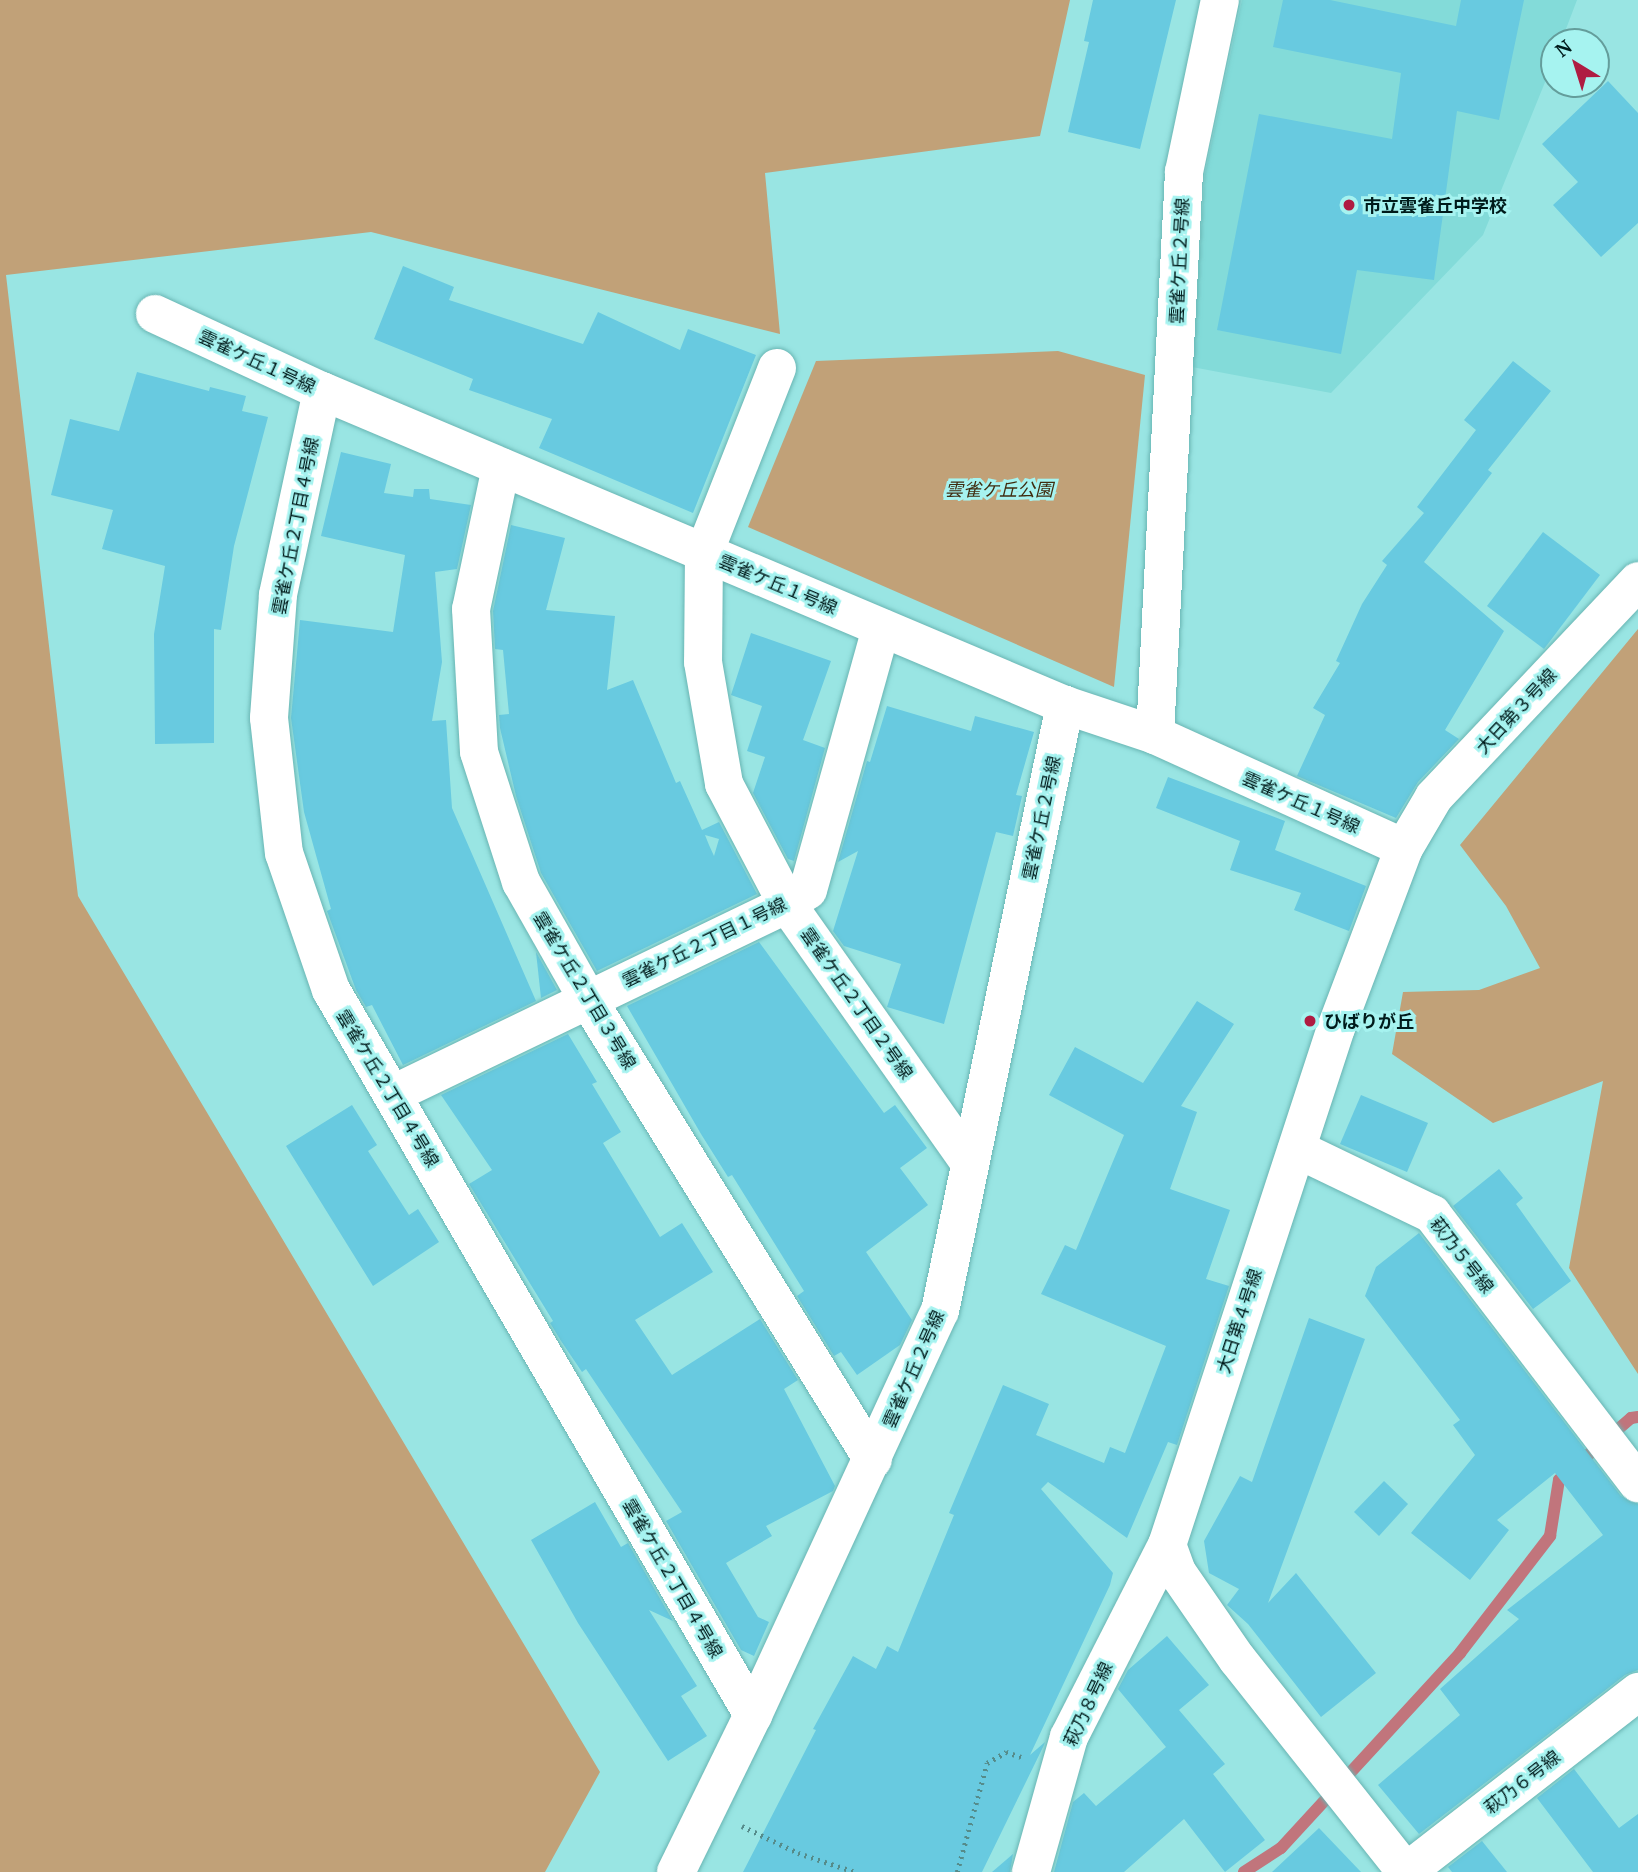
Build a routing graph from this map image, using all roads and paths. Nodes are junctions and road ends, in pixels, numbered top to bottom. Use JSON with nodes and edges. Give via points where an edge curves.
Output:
{"nodes":[{"id":1,"x":1220,"y":0,"type":"edge"},
{"id":2,"x":155,"y":314,"type":"dead end"},
{"id":3,"x":777,"y":368,"type":"dead end"},
{"id":4,"x":322,"y":391,"type":"junction"},
{"id":5,"x":501,"y":467,"type":"junction"},
{"id":6,"x":704,"y":553,"type":"junction"},
{"id":7,"x":1638,"y":581,"type":"edge"},
{"id":8,"x":881,"y":628,"type":"junction"},
{"id":9,"x":1065,"y":705,"type":"junction"},
{"id":10,"x":1155,"y":736,"type":"junction"},
{"id":11,"x":1404,"y":848,"type":"junction"},
{"id":12,"x":787,"y":904,"type":"junction"},
{"id":13,"x":587,"y":998,"type":"junction"},
{"id":14,"x":393,"y":1094,"type":"junction"},
{"id":15,"x":1297,"y":1149,"type":"junction"},
{"id":16,"x":970,"y":1163,"type":"junction"},
{"id":17,"x":873,"y":1460,"type":"junction"},
{"id":18,"x":1629,"y":1471,"type":"edge"},
{"id":19,"x":1167,"y":1545,"type":"junction"},
{"id":20,"x":1638,"y":1692,"type":"edge"},
{"id":21,"x":753,"y":1716,"type":"junction"},
{"id":22,"x":1029,"y":1760,"type":"dead end"},
{"id":23,"x":732,"y":1820,"type":"dead end"},
{"id":24,"x":676,"y":1872,"type":"edge"},
{"id":25,"x":855,"y":1872,"type":"edge"},
{"id":26,"x":957,"y":1872,"type":"edge"},
{"id":27,"x":1031,"y":1872,"type":"edge"},
{"id":28,"x":1406,"y":1872,"type":"edge"}],
"edges":[{"from":1,"to":10,"type":"street","name":"雲雀ケ丘２号線","via":[[1184,172]]},
{"from":2,"to":4,"type":"street","name":"雲雀ケ丘１号線"},
{"from":3,"to":6,"type":"street"},
{"from":4,"to":5,"type":"street","name":"雲雀ケ丘１号線"},
{"from":4,"to":14,"type":"street","name":"雲雀ケ丘２丁目４号線","via":[[278,595],[269,718],[284,853],[331,990]]},
{"from":5,"to":6,"type":"street","name":"雲雀ケ丘１号線"},
{"from":5,"to":13,"type":"street","name":"雲雀ケ丘２丁目３号線","via":[[471,609],[479,752],[521,883]]},
{"from":6,"to":8,"type":"street","name":"雲雀ケ丘１号線"},
{"from":6,"to":12,"type":"street","name":"雲雀ケ丘２丁目２号線","via":[[703,662],[724,784]]},
{"from":7,"to":11,"type":"street","name":"大日第３号線","via":[[1434,797]]},
{"from":8,"to":9,"type":"street","name":"雲雀ケ丘１号線"},
{"from":8,"to":12,"type":"street","name":"雲雀ケ丘２丁目１号線","via":[[808,890]]},
{"from":9,"to":10,"type":"street","name":"雲雀ケ丘１号線"},
{"from":9,"to":16,"type":"street","name":"雲雀ケ丘２号線"},
{"from":10,"to":11,"type":"street","name":"雲雀ケ丘１号線"},
{"from":11,"to":15,"type":"street","name":"大日第４号線","via":[[1336,1028]]},
{"from":12,"to":13,"type":"street","name":"雲雀ケ丘２丁目１号線"},
{"from":12,"to":16,"type":"street","name":"雲雀ケ丘２丁目２号線"},
{"from":13,"to":14,"type":"street","name":"雲雀ケ丘２丁目１号線"},
{"from":13,"to":17,"type":"street","name":"雲雀ケ丘２丁目３号線"},
{"from":14,"to":21,"type":"street","name":"雲雀ケ丘２丁目４号線"},
{"from":15,"to":18,"type":"street","name":"萩乃５号線","via":[[1432,1214]]},
{"from":15,"to":19,"type":"street","name":"大日第４号線"},
{"from":16,"to":17,"type":"street","name":"雲雀ケ丘２号線","via":[[940,1311]]},
{"from":17,"to":21,"type":"street","name":"雲雀ケ丘２号線"},
{"from":19,"to":27,"type":"street","name":"萩乃８号線","via":[[1069,1737]]},
{"from":19,"to":28,"type":"street","via":[[1177,1572],[1237,1659]]},
{"from":20,"to":28,"type":"street","name":"萩乃６号線"},
{"from":21,"to":24,"type":"street","name":"雲雀ケ丘２号線"},
{"from":22,"to":26,"type":"path","via":[[1006,1752],[987,1763]]},
{"from":23,"to":25,"type":"path","via":[[797,1853]]}]}
